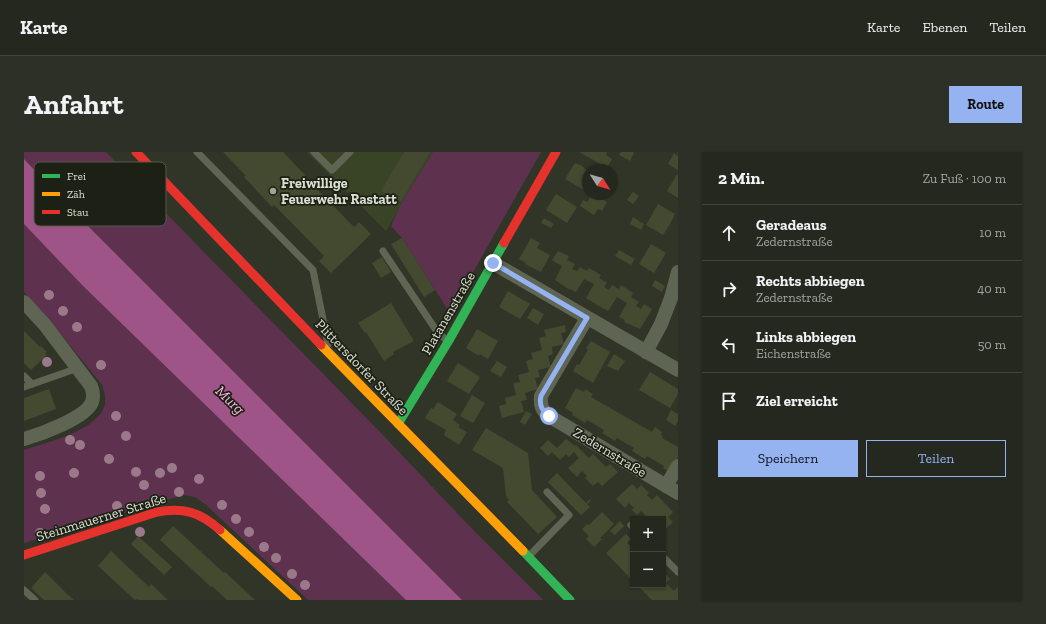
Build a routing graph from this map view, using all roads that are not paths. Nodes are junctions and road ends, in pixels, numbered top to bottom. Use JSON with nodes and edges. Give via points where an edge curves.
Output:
{"nodes":[{"id":1,"x":136,"y":152,"type":"edge"},
{"id":2,"x":198,"y":152,"type":"edge"},
{"id":3,"x":314,"y":152,"type":"edge"},
{"id":4,"x":350,"y":152,"type":"edge"},
{"id":5,"x":556,"y":152,"type":"edge"},
{"id":6,"x":146,"y":162,"type":"edge"},
{"id":7,"x":166,"y":183,"type":"edge"},
{"id":8,"x":383,"y":251,"type":"dead end"},
{"id":9,"x":493,"y":263,"type":"junction"},
{"id":10,"x":678,"y":272,"type":"edge"},
{"id":11,"x":24,"y":302,"type":"edge"},
{"id":12,"x":587,"y":318,"type":"junction"},
{"id":13,"x":448,"y":342,"type":"junction"},
{"id":14,"x":646,"y":352,"type":"junction"},
{"id":15,"x":330,"y":354,"type":"junction"},
{"id":16,"x":78,"y":368,"type":"junction"},
{"id":17,"x":678,"y":370,"type":"edge"},
{"id":18,"x":24,"y":376,"type":"edge"},
{"id":19,"x":32,"y":384,"type":"junction"},
{"id":20,"x":24,"y":387,"type":"edge"},
{"id":21,"x":398,"y":424,"type":"junction"},
{"id":22,"x":24,"y":439,"type":"edge"},
{"id":23,"x":678,"y":466,"type":"edge"},
{"id":24,"x":666,"y":486,"type":"junction"},
{"id":25,"x":546,"y":492,"type":"dead end"},
{"id":26,"x":678,"y":493,"type":"edge"},
{"id":27,"x":24,"y":555,"type":"edge"},
{"id":28,"x":528,"y":557,"type":"junction"},
{"id":29,"x":666,"y":560,"type":"edge"},
{"id":30,"x":678,"y":572,"type":"edge"},
{"id":31,"x":24,"y":590,"type":"edge"},
{"id":32,"x":35,"y":600,"type":"edge"},
{"id":33,"x":297,"y":600,"type":"edge"},
{"id":34,"x":570,"y":600,"type":"edge"}],
"edges":[{"from":1,"to":6,"type":"street","name":"Plittersdorfer Straße"},
{"from":2,"to":15,"type":"lane","via":[[313,270]]},
{"from":3,"to":4,"type":"lane","via":[[332,170]]},
{"from":5,"to":9,"type":"street","name":"Platanenstraße"},
{"from":7,"to":15,"type":"street","name":"Plittersdorfer Straße"},
{"from":8,"to":13,"type":"lane","via":[[436,330]]},
{"from":9,"to":12,"type":"street"},
{"from":9,"to":13,"type":"street","name":"Platanenstraße"},
{"from":10,"to":14,"type":"street","via":[[661,324]]},
{"from":11,"to":16,"type":"street"},
{"from":12,"to":14,"type":"street"},
{"from":12,"to":24,"type":"street","name":"Zedernstraße","via":[[541,396],[540,404],[543,411]]},
{"from":13,"to":21,"type":"street","name":"Platanenstraße"},
{"from":14,"to":17,"type":"street"},
{"from":15,"to":21,"type":"street","name":"Plittersdorfer Straße"},
{"from":16,"to":19,"type":"lane"},
{"from":16,"to":22,"type":"street","via":[[93,391],[90,406],[44,433]]},
{"from":18,"to":19,"type":"lane"},
{"from":19,"to":20,"type":"lane"},
{"from":21,"to":28,"type":"street","name":"Plittersdorfer Straße"},
{"from":23,"to":24,"type":"street"},
{"from":24,"to":26,"type":"street","name":"Zedernstraße"},
{"from":25,"to":28,"type":"lane","via":[[569,515]]},
{"from":27,"to":33,"type":"street","name":"Steinmauerner Straße","via":[[157,512],[180,509],[199,514],[213,524]]},
{"from":28,"to":34,"type":"street","name":"Plittersdorfer Straße"},
{"from":29,"to":30,"type":"lane"},
{"from":31,"to":32,"type":"lane"}]}
